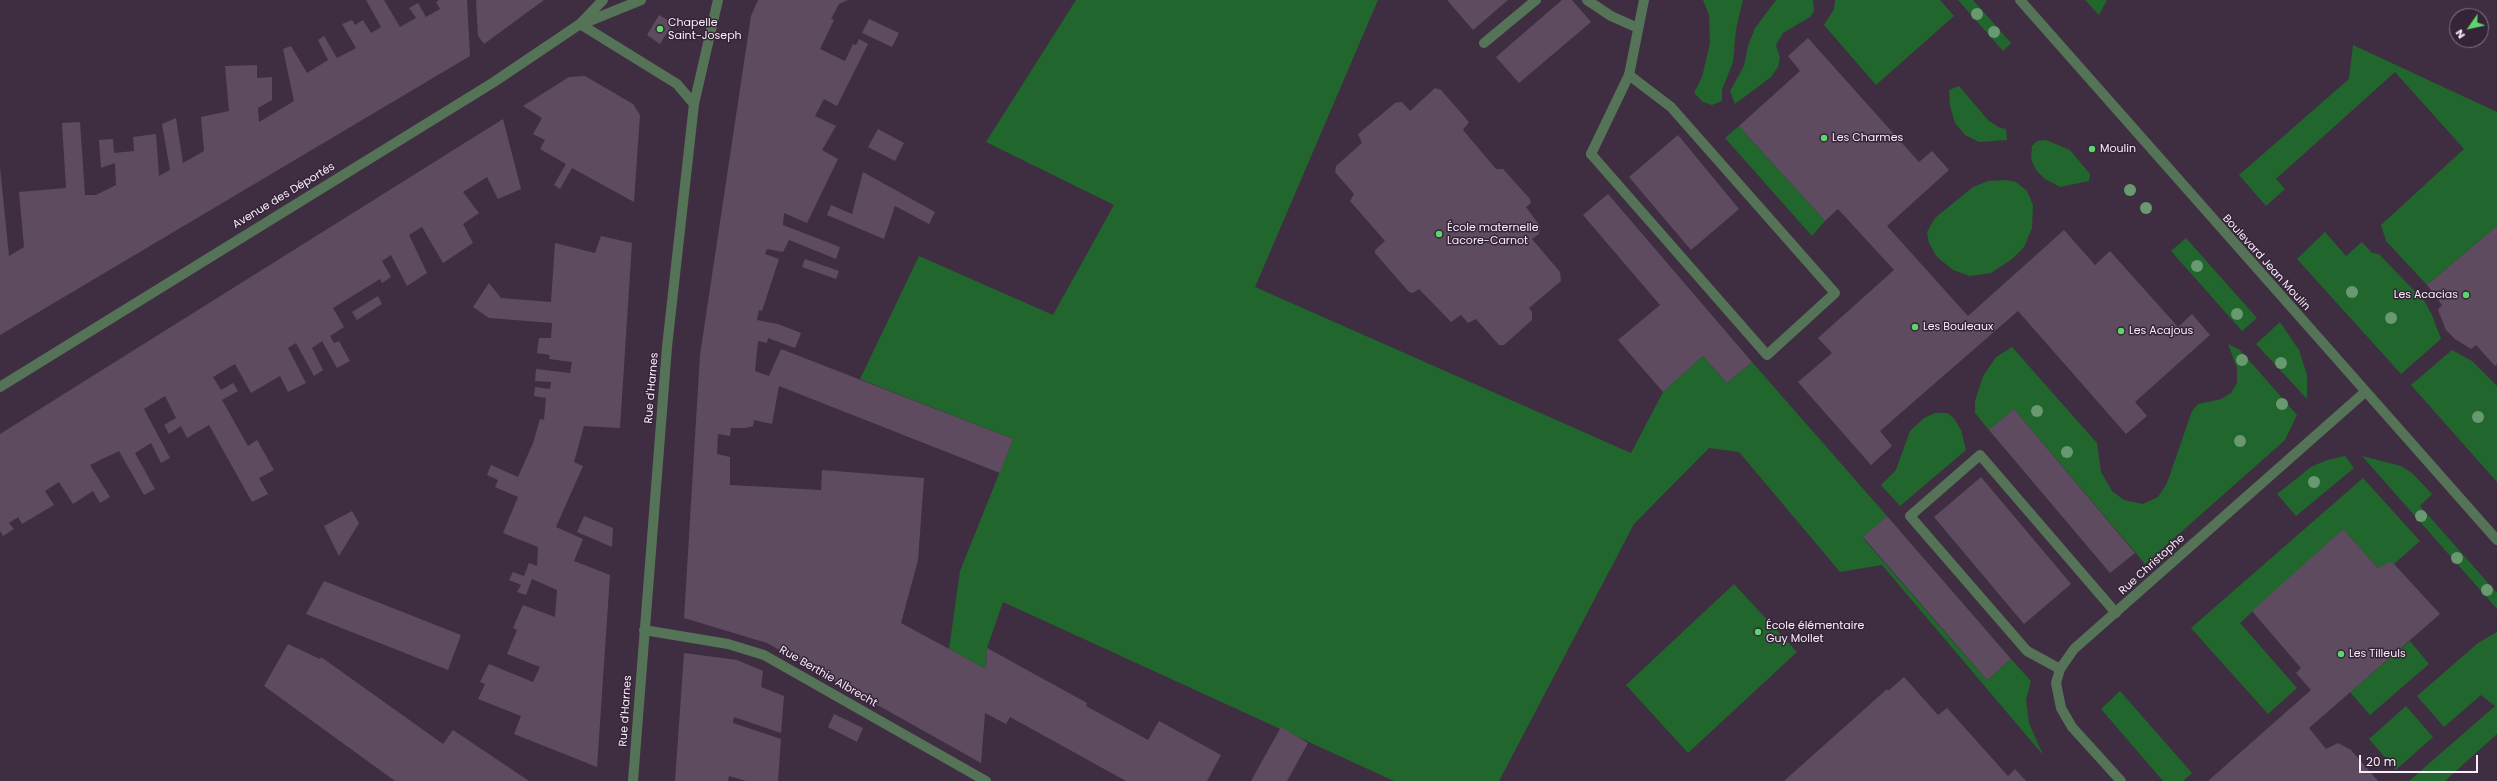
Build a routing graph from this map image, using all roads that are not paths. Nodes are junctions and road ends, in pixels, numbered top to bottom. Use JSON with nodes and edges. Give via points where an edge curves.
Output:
{"nodes":[{"id":1,"x":603,"y":0,"type":"edge"},
{"id":2,"x":641,"y":0,"type":"edge"},
{"id":3,"x":718,"y":0,"type":"edge"},
{"id":4,"x":1536,"y":0,"type":"edge"},
{"id":5,"x":1587,"y":0,"type":"edge"},
{"id":6,"x":1644,"y":0,"type":"edge"},
{"id":7,"x":2020,"y":0,"type":"edge"},
{"id":8,"x":580,"y":24,"type":"junction"},
{"id":9,"x":1638,"y":28,"type":"junction"},
{"id":10,"x":1484,"y":43,"type":"dead end"},
{"id":11,"x":1629,"y":75,"type":"junction"},
{"id":12,"x":694,"y":104,"type":"junction"},
{"id":13,"x":0,"y":387,"type":"edge"},
{"id":14,"x":2365,"y":392,"type":"junction"},
{"id":15,"x":2497,"y":540,"type":"edge"},
{"id":16,"x":2116,"y":613,"type":"junction"},
{"id":17,"x":644,"y":630,"type":"junction"},
{"id":18,"x":2060,"y":669,"type":"junction"},
{"id":19,"x":633,"y":781,"type":"edge"},
{"id":20,"x":986,"y":781,"type":"edge"},
{"id":21,"x":2120,"y":781,"type":"edge"}],
"edges":[{"from":1,"to":8,"type":"street","name":"Avenue des Déportés"},
{"from":2,"to":8,"type":"street","name":"Avenue des Déportés"},
{"from":3,"to":12,"type":"street","name":"Rue d'Harnes"},
{"from":4,"to":10,"type":"street"},
{"from":5,"to":9,"type":"street","via":[[1611,16]]},
{"from":6,"to":9,"type":"street"},
{"from":7,"to":14,"type":"street","name":"Boulevard Jean Moulin"},
{"from":8,"to":12,"type":"street","via":[[677,84]]},
{"from":8,"to":13,"type":"street","name":"Avenue des Déportés","via":[[494,82]]},
{"from":9,"to":11,"type":"street"},
{"from":11,"to":11,"type":"street","via":[[1591,154],[1767,355],[1835,293],[1671,107]]},
{"from":12,"to":17,"type":"street","name":"Rue d'Harnes","via":[[667,347]]},
{"from":14,"to":15,"type":"street","name":"Boulevard Jean Moulin"},
{"from":14,"to":16,"type":"street","name":"Rue Christophe"},
{"from":16,"to":18,"type":"street","name":"Rue Christophe","via":[[2074,649]]},
{"from":16,"to":18,"type":"street","via":[[1980,456],[1910,516],[2027,651]]},
{"from":17,"to":19,"type":"street","name":"Rue d'Harnes"},
{"from":17,"to":20,"type":"street","name":"Rue Berthie Albrecht","via":[[728,644],[764,655]]},
{"from":18,"to":21,"type":"street","name":"Rue Christophe","via":[[2056,683],[2061,708],[2072,727]]}]}
